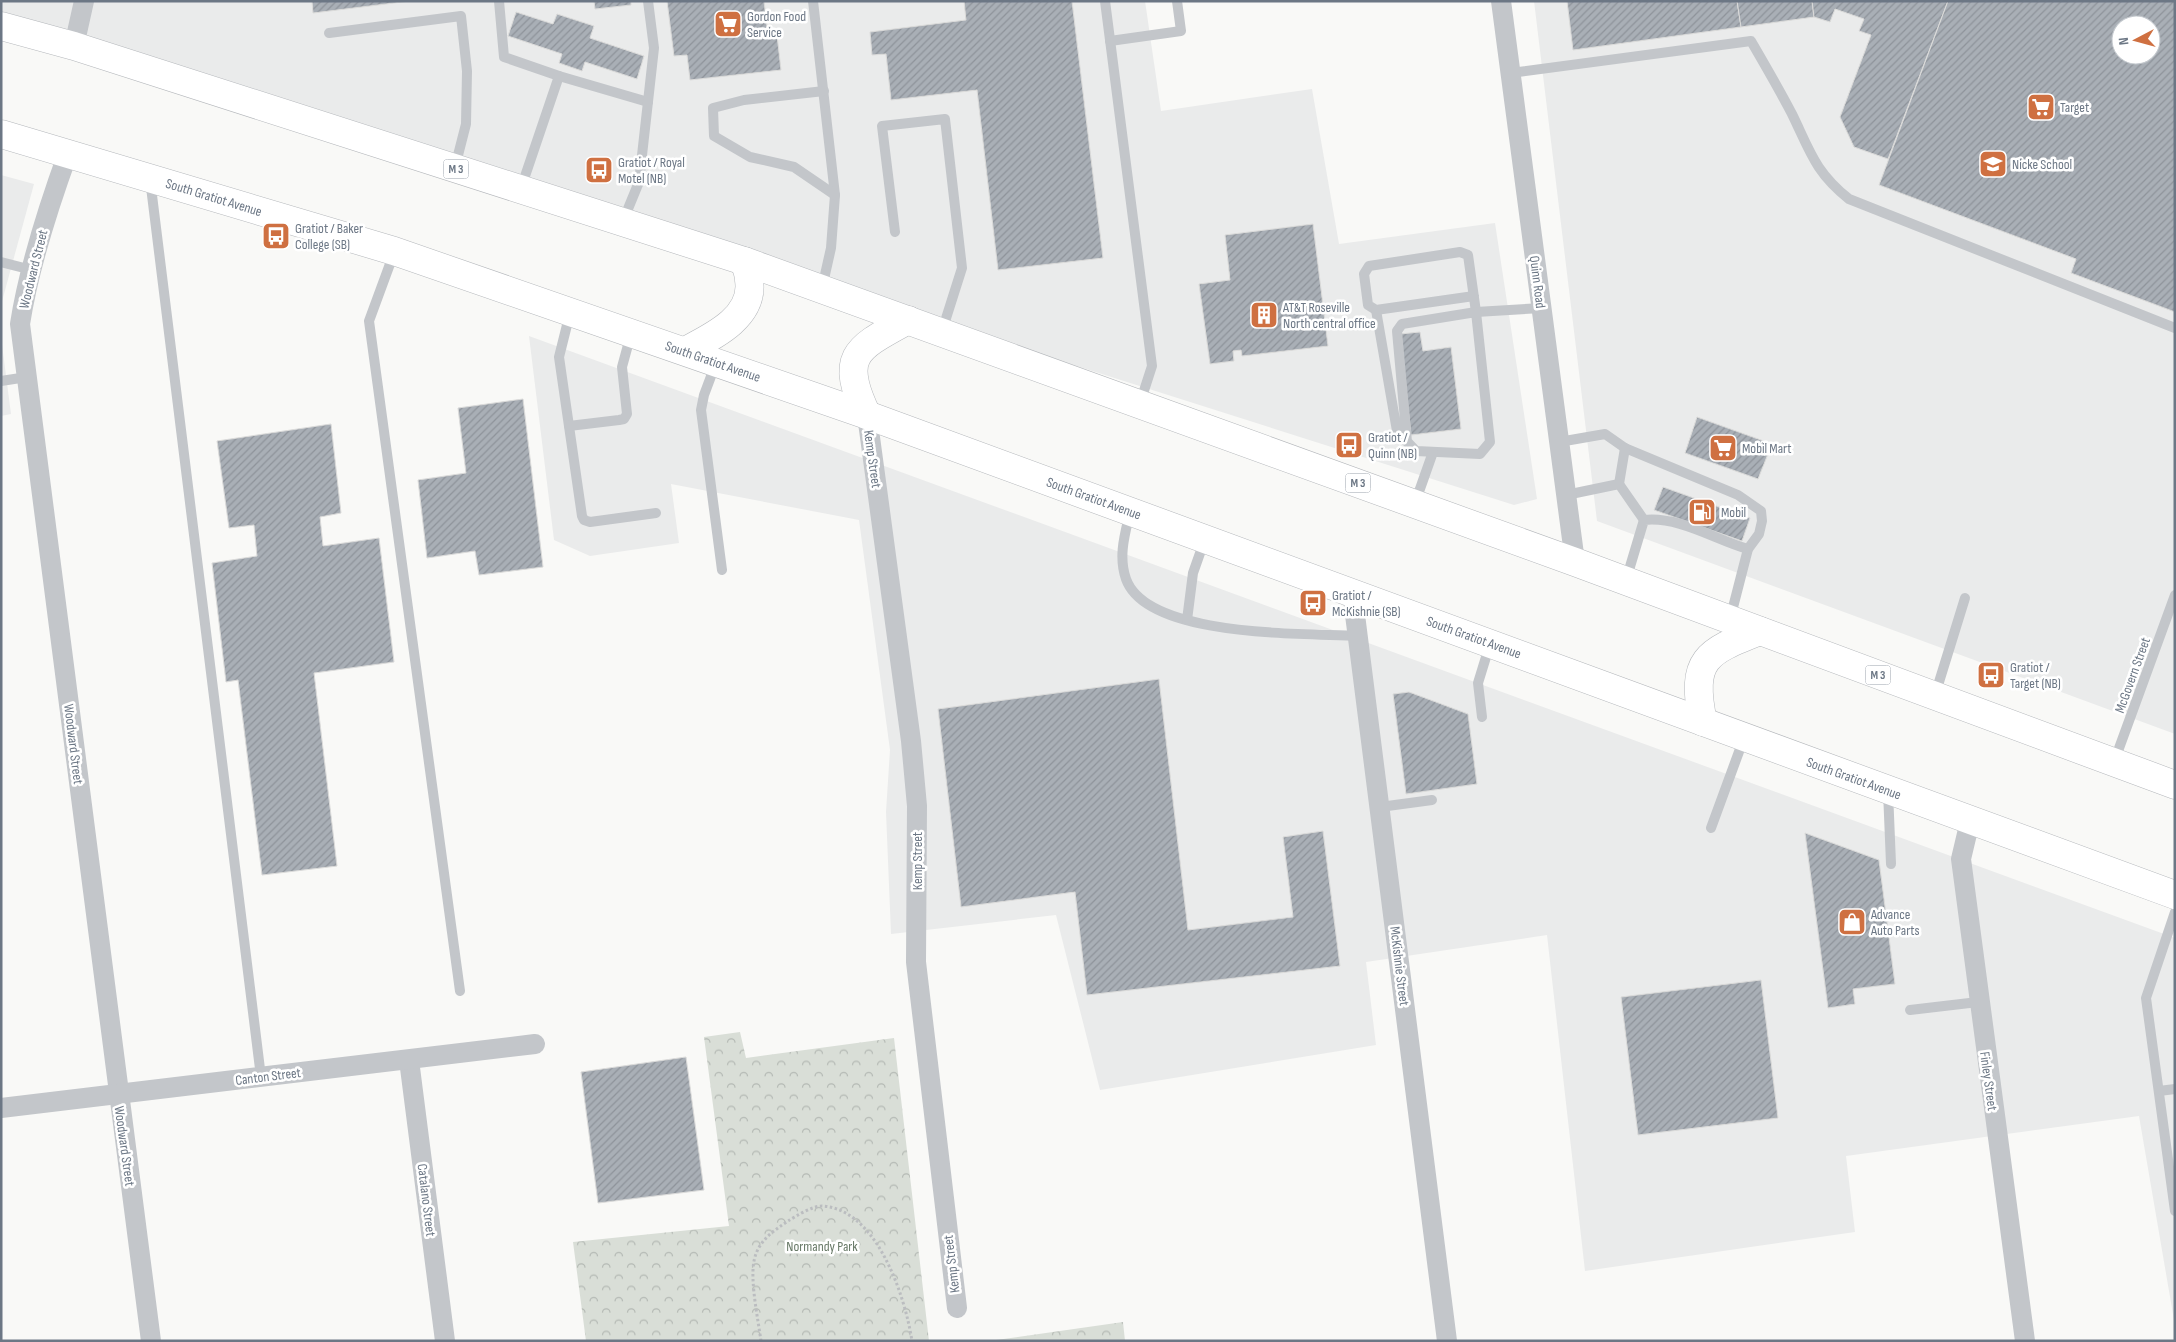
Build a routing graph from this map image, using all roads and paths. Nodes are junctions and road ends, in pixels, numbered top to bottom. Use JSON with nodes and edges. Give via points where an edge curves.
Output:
{"nodes":[{"id":1,"x":84,"y":1,"type":"edge"},
{"id":2,"x":499,"y":1,"type":"edge"},
{"id":3,"x":648,"y":1,"type":"edge"},
{"id":4,"x":812,"y":1,"type":"edge"},
{"id":5,"x":1105,"y":1,"type":"edge"},
{"id":6,"x":1177,"y":1,"type":"edge"},
{"id":7,"x":1501,"y":1,"type":"edge"},
{"id":8,"x":1,"y":26,"type":"edge"},
{"id":9,"x":329,"y":32,"type":"dead end"},
{"id":10,"x":1110,"y":41,"type":"junction"},
{"id":11,"x":74,"y":46,"type":"junction"},
{"id":12,"x":1511,"y":73,"type":"junction"},
{"id":13,"x":558,"y":76,"type":"junction"},
{"id":14,"x":824,"y":91,"type":"junction"},
{"id":15,"x":648,"y":102,"type":"junction"},
{"id":16,"x":1,"y":134,"type":"edge"},
{"id":17,"x":68,"y":153,"type":"junction"},
{"id":18,"x":455,"y":168,"type":"junction"},
{"id":19,"x":150,"y":178,"type":"junction"},
{"id":20,"x":521,"y":189,"type":"junction"},
{"id":21,"x":835,"y":195,"type":"junction"},
{"id":22,"x":623,"y":222,"type":"junction"},
{"id":23,"x":895,"y":232,"type":"dead end"},
{"id":24,"x":394,"y":251,"type":"junction"},
{"id":25,"x":744,"y":261,"type":"junction"},
{"id":26,"x":1,"y":262,"type":"edge"},
{"id":27,"x":32,"y":270,"type":"junction"},
{"id":28,"x":822,"y":289,"type":"junction"},
{"id":29,"x":1474,"y":296,"type":"junction"},
{"id":30,"x":1542,"y":308,"type":"junction"},
{"id":31,"x":1376,"y":310,"type":"junction"},
{"id":32,"x":571,"y":312,"type":"junction"},
{"id":33,"x":1476,"y":312,"type":"junction"},
{"id":34,"x":908,"y":320,"type":"junction"},
{"id":35,"x":2175,"y":328,"type":"edge"},
{"id":36,"x":941,"y":332,"type":"junction"},
{"id":37,"x":632,"y":333,"type":"junction"},
{"id":38,"x":685,"y":351,"type":"junction"},
{"id":39,"x":716,"y":362,"type":"junction"},
{"id":40,"x":27,"y":377,"type":"junction"},
{"id":41,"x":1,"y":381,"type":"edge"},
{"id":42,"x":1140,"y":404,"type":"junction"},
{"id":43,"x":867,"y":415,"type":"junction"},
{"id":44,"x":569,"y":426,"type":"junction"},
{"id":45,"x":1407,"y":442,"type":"junction"},
{"id":46,"x":1559,"y":442,"type":"junction"},
{"id":47,"x":1625,"y":448,"type":"junction"},
{"id":48,"x":1433,"y":452,"type":"junction"},
{"id":49,"x":1619,"y":484,"type":"junction"},
{"id":50,"x":1566,"y":495,"type":"junction"},
{"id":51,"x":1415,"y":504,"type":"junction"},
{"id":52,"x":1130,"y":511,"type":"junction"},
{"id":53,"x":656,"y":513,"type":"dead end"},
{"id":54,"x":1644,"y":520,"type":"junction"},
{"id":55,"x":1205,"y":538,"type":"junction"},
{"id":56,"x":1748,"y":549,"type":"junction"},
{"id":57,"x":1575,"y":562,"type":"junction"},
{"id":58,"x":722,"y":570,"type":"dead end"},
{"id":59,"x":1626,"y":581,"type":"junction"},
{"id":60,"x":1352,"y":591,"type":"junction"},
{"id":61,"x":2175,"y":595,"type":"edge"},
{"id":62,"x":1966,"y":598,"type":"dead end"},
{"id":63,"x":1187,"y":620,"type":"junction"},
{"id":64,"x":1730,"y":620,"type":"junction"},
{"id":65,"x":1760,"y":631,"type":"junction"},
{"id":66,"x":1357,"y":636,"type":"junction"},
{"id":67,"x":1490,"y":643,"type":"junction"},
{"id":68,"x":1934,"y":696,"type":"junction"},
{"id":69,"x":1482,"y":717,"type":"dead end"},
{"id":70,"x":1703,"y":722,"type":"junction"},
{"id":71,"x":1745,"y":737,"type":"junction"},
{"id":72,"x":2114,"y":763,"type":"junction"},
{"id":73,"x":2175,"y":785,"type":"edge"},
{"id":74,"x":1888,"y":790,"type":"junction"},
{"id":75,"x":1432,"y":800,"type":"dead end"},
{"id":76,"x":1380,"y":807,"type":"junction"},
{"id":77,"x":1970,"y":821,"type":"junction"},
{"id":78,"x":1711,"y":828,"type":"dead end"},
{"id":79,"x":1891,"y":864,"type":"dead end"},
{"id":80,"x":2175,"y":896,"type":"edge"},
{"id":81,"x":2175,"y":912,"type":"edge"},
{"id":82,"x":460,"y":991,"type":"dead end"},
{"id":83,"x":1978,"y":1002,"type":"junction"},
{"id":84,"x":1910,"y":1010,"type":"dead end"},
{"id":85,"x":535,"y":1044,"type":"dead end"},
{"id":86,"x":409,"y":1060,"type":"junction"},
{"id":87,"x":261,"y":1077,"type":"junction"},
{"id":88,"x":2175,"y":1089,"type":"edge"},
{"id":89,"x":2158,"y":1092,"type":"junction"},
{"id":90,"x":118,"y":1093,"type":"junction"},
{"id":91,"x":1,"y":1108,"type":"edge"},
{"id":92,"x":2175,"y":1211,"type":"edge"},
{"id":93,"x":957,"y":1308,"type":"dead end"},
{"id":94,"x":151,"y":1341,"type":"edge"},
{"id":95,"x":445,"y":1341,"type":"edge"},
{"id":96,"x":761,"y":1341,"type":"edge"},
{"id":97,"x":912,"y":1341,"type":"edge"},
{"id":98,"x":1447,"y":1341,"type":"edge"},
{"id":99,"x":2025,"y":1341,"type":"edge"}],
"edges":[{"from":1,"to":11,"type":"street"},
{"from":2,"to":13,"type":"lane","via":[[504,57]]},
{"from":3,"to":15,"type":"lane","via":[[654,48]]},
{"from":4,"to":14,"type":"lane"},
{"from":5,"to":10,"type":"lane"},
{"from":6,"to":10,"type":"lane","via":[[1181,31]]},
{"from":7,"to":12,"type":"street","name":"Quinn Road"},
{"from":8,"to":11,"type":"main road","number":"M 3"},
{"from":9,"to":18,"type":"lane","via":[[461,16],[467,71],[466,115]]},
{"from":10,"to":42,"type":"lane","via":[[1152,366]]},
{"from":11,"to":18,"type":"main road","number":"M 3"},
{"from":12,"to":30,"type":"street","name":"Quinn Road"},
{"from":12,"to":35,"type":"lane","via":[[1751,40],[1814,162],[1831,185],[1849,198]]},
{"from":13,"to":15,"type":"lane"},
{"from":13,"to":20,"type":"lane"},
{"from":14,"to":21,"type":"lane"},
{"from":14,"to":21,"type":"lane","via":[[744,100],[713,108],[714,136],[750,157],[794,167]]},
{"from":15,"to":22,"type":"lane","via":[[639,182]]},
{"from":16,"to":17,"type":"main road","name":"South Gratiot Avenue"},
{"from":17,"to":19,"type":"main road","name":"South Gratiot Avenue"},
{"from":17,"to":27,"type":"street","name":"Woodward Street"},
{"from":18,"to":20,"type":"main road","number":"M 3"},
{"from":19,"to":24,"type":"main road","name":"South Gratiot Avenue"},
{"from":19,"to":87,"type":"lane"},
{"from":20,"to":22,"type":"main road","number":"M 3"},
{"from":21,"to":28,"type":"lane","via":[[831,248]]},
{"from":22,"to":25,"type":"main road","number":"M 3"},
{"from":23,"to":36,"type":"lane","via":[[882,126],[945,119],[962,268]]},
{"from":24,"to":32,"type":"main road","name":"South Gratiot Avenue"},
{"from":24,"to":82,"type":"lane","via":[[369,321]]},
{"from":25,"to":28,"type":"main road","number":"M 3"},
{"from":25,"to":38,"type":"main road","via":[[750,280],[744,307],[715,335]]},
{"from":26,"to":27,"type":"lane"},
{"from":27,"to":40,"type":"street","name":"Woodward Street","via":[[20,324]]},
{"from":28,"to":34,"type":"main road","number":"M 3"},
{"from":29,"to":31,"type":"lane"},
{"from":29,"to":31,"type":"lane","via":[[1468,255],[1460,252],[1368,266],[1364,274],[1368,305]]},
{"from":29,"to":33,"type":"lane"},
{"from":30,"to":33,"type":"lane"},
{"from":30,"to":46,"type":"street","name":"Quinn Road"},
{"from":31,"to":45,"type":"lane","via":[[1397,431]]},
{"from":32,"to":37,"type":"main road","name":"South Gratiot Avenue"},
{"from":32,"to":44,"type":"lane","via":[[559,356]]},
{"from":33,"to":45,"type":"lane","via":[[1402,324],[1397,331]]},
{"from":33,"to":48,"type":"lane","via":[[1490,442],[1480,454]]},
{"from":34,"to":36,"type":"main road","number":"M 3"},
{"from":34,"to":43,"type":"main road","via":[[871,341],[858,354],[852,372],[855,390]]},
{"from":36,"to":42,"type":"main road","number":"M 3"},
{"from":37,"to":38,"type":"main road","name":"South Gratiot Avenue"},
{"from":37,"to":44,"type":"lane","via":[[622,367],[627,414],[619,420]]},
{"from":38,"to":39,"type":"main road","name":"South Gratiot Avenue"},
{"from":39,"to":43,"type":"main road","name":"South Gratiot Avenue"},
{"from":39,"to":58,"type":"lane","via":[[701,410]]},
{"from":40,"to":41,"type":"lane"},
{"from":40,"to":90,"type":"street","name":"Woodward Street"},
{"from":42,"to":51,"type":"main road","number":"M 3"},
{"from":43,"to":52,"type":"main road","name":"South Gratiot Avenue"},
{"from":43,"to":93,"type":"street","name":"Kemp Street","via":[[911,741],[917,806],[916,962]]},
{"from":44,"to":53,"type":"lane","via":[[584,520],[590,522]]},
{"from":45,"to":48,"type":"lane","via":[[1416,451]]},
{"from":46,"to":47,"type":"lane","via":[[1605,434]]},
{"from":46,"to":50,"type":"street","name":"Quinn Road"},
{"from":47,"to":49,"type":"lane"},
{"from":47,"to":56,"type":"lane","via":[[1753,503],[1761,511],[1762,521],[1759,534]]},
{"from":48,"to":51,"type":"lane"},
{"from":49,"to":50,"type":"lane"},
{"from":49,"to":54,"type":"lane"},
{"from":50,"to":57,"type":"street","name":"Quinn Road"},
{"from":51,"to":57,"type":"main road","number":"M 3"},
{"from":52,"to":55,"type":"main road","name":"South Gratiot Avenue"},
{"from":52,"to":63,"type":"lane","via":[[1122,547],[1126,580],[1144,602]]},
{"from":54,"to":56,"type":"lane","via":[[1654,519],[1681,526]]},
{"from":54,"to":59,"type":"lane"},
{"from":55,"to":60,"type":"main road","name":"South Gratiot Avenue"},
{"from":55,"to":63,"type":"lane","via":[[1193,573]]},
{"from":56,"to":64,"type":"lane"},
{"from":57,"to":59,"type":"main road","number":"M 3"},
{"from":59,"to":64,"type":"main road","number":"M 3"},
{"from":60,"to":66,"type":"street","name":"McKishnie Street"},
{"from":60,"to":67,"type":"main road","name":"South Gratiot Avenue"},
{"from":61,"to":72,"type":"lane","name":"McGovern Street"},
{"from":62,"to":68,"type":"lane"},
{"from":63,"to":66,"type":"lane","via":[[1230,630]]},
{"from":64,"to":65,"type":"main road","number":"M 3"},
{"from":65,"to":68,"type":"main road","number":"M 3"},
{"from":65,"to":70,"type":"main road","via":[[1722,646],[1708,658],[1699,676]]},
{"from":66,"to":76,"type":"street","name":"McKishnie Street"},
{"from":67,"to":69,"type":"lane","via":[[1478,683]]},
{"from":67,"to":70,"type":"main road","name":"South Gratiot Avenue"},
{"from":68,"to":72,"type":"main road","number":"M 3"},
{"from":70,"to":71,"type":"main road","name":"South Gratiot Avenue"},
{"from":71,"to":74,"type":"main road","name":"South Gratiot Avenue"},
{"from":71,"to":78,"type":"lane"},
{"from":72,"to":73,"type":"main road","number":"M 3"},
{"from":74,"to":77,"type":"main road","name":"South Gratiot Avenue"},
{"from":74,"to":79,"type":"lane"},
{"from":75,"to":76,"type":"lane"},
{"from":76,"to":98,"type":"street","name":"McKishnie Street"},
{"from":77,"to":80,"type":"main road","name":"South Gratiot Avenue"},
{"from":77,"to":83,"type":"street","name":"Finley Street","via":[[1961,859]]},
{"from":81,"to":89,"type":"lane","via":[[2146,998]]},
{"from":83,"to":84,"type":"lane"},
{"from":83,"to":99,"type":"street","name":"Finley Street"},
{"from":85,"to":86,"type":"street","name":"Canton Street"},
{"from":86,"to":87,"type":"street","name":"Canton Street"},
{"from":86,"to":95,"type":"street","name":"Catalano Street"},
{"from":87,"to":90,"type":"street","name":"Canton Street"},
{"from":88,"to":89,"type":"lane"},
{"from":89,"to":92,"type":"lane"},
{"from":90,"to":91,"type":"street","name":"Canton Street"},
{"from":90,"to":94,"type":"street","name":"Woodward Street"},
{"from":96,"to":97,"type":"path","via":[[754,1261],[764,1238],[794,1216],[821,1206],[840,1210],[864,1226],[880,1249],[896,1280]]}]}
